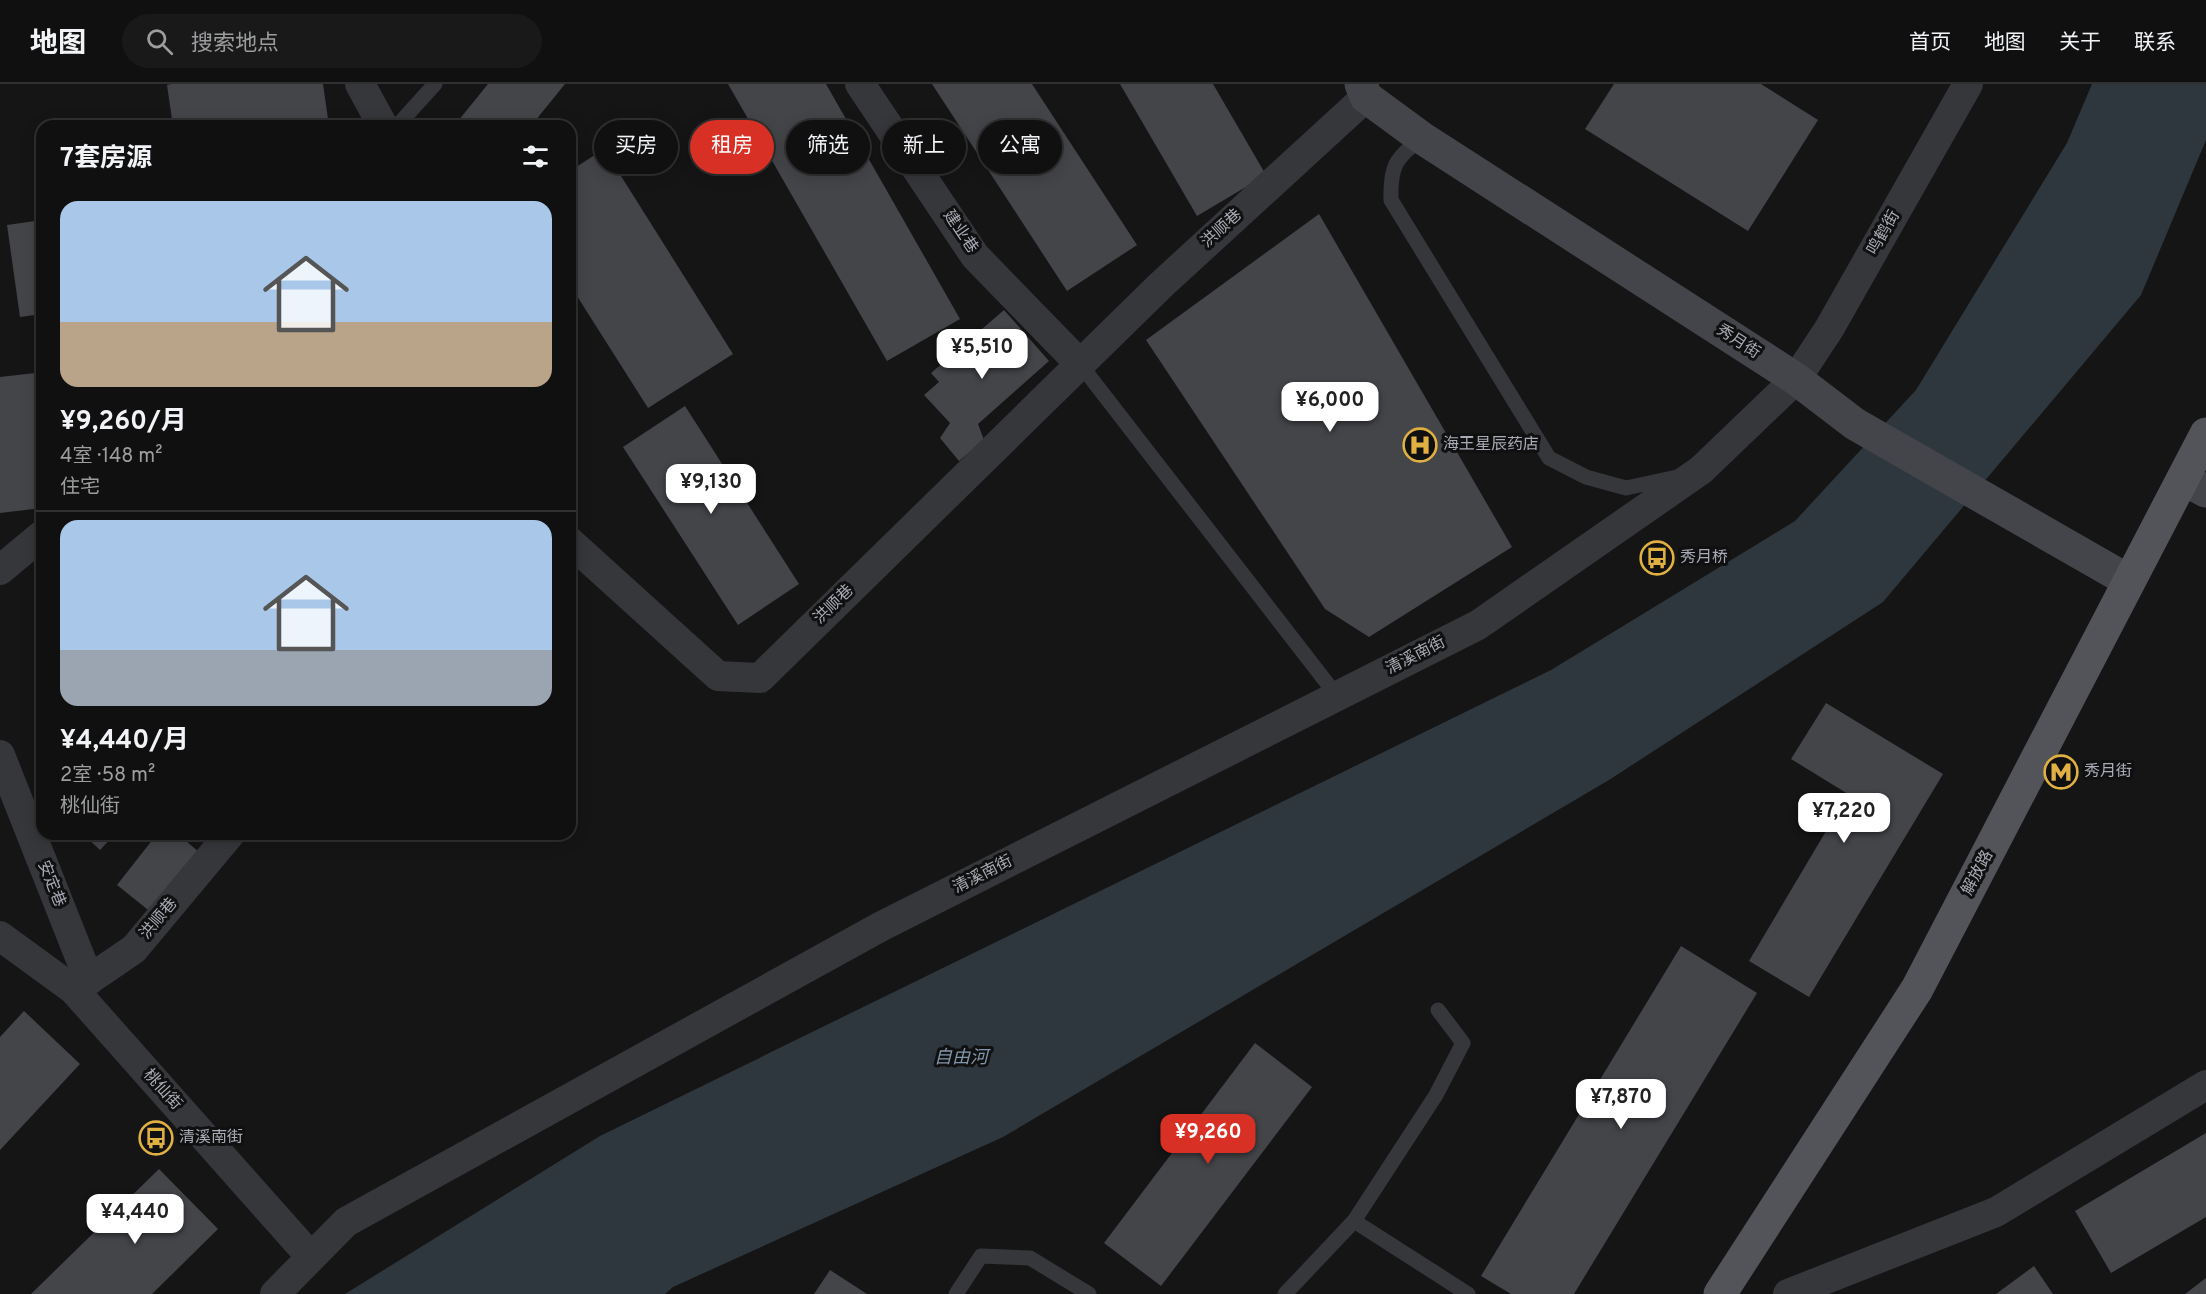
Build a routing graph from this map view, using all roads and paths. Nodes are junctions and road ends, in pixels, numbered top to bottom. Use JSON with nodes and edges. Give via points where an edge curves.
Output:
{"nodes":[{"id":1,"x":360,"y":84,"type":"edge"},
{"id":2,"x":435,"y":84,"type":"edge"},
{"id":3,"x":860,"y":84,"type":"edge"},
{"id":4,"x":1968,"y":84,"type":"edge"},
{"id":5,"x":1364,"y":91,"type":"edge"},
{"id":6,"x":380,"y":120,"type":"edge"},
{"id":7,"x":402,"y":120,"type":"edge"},
{"id":8,"x":1422,"y":138,"type":"junction"},
{"id":9,"x":1080,"y":364,"type":"junction"},
{"id":10,"x":1796,"y":379,"type":"junction"},
{"id":11,"x":2206,"y":434,"type":"edge"},
{"id":12,"x":1701,"y":470,"type":"junction"},
{"id":13,"x":2194,"y":485,"type":"edge"},
{"id":14,"x":36,"y":540,"type":"edge"},
{"id":15,"x":576,"y":547,"type":"edge"},
{"id":16,"x":0,"y":570,"type":"edge"},
{"id":17,"x":2129,"y":582,"type":"junction"},
{"id":18,"x":1337,"y":696,"type":"junction"},
{"id":19,"x":0,"y":755,"type":"edge"},
{"id":20,"x":225,"y":840,"type":"edge"},
{"id":21,"x":0,"y":936,"type":"edge"},
{"id":22,"x":81,"y":985,"type":"junction"},
{"id":23,"x":1438,"y":1010,"type":"dead end"},
{"id":24,"x":2206,"y":1085,"type":"edge"},
{"id":25,"x":1354,"y":1221,"type":"junction"},
{"id":26,"x":311,"y":1257,"type":"junction"},
{"id":27,"x":275,"y":1294,"type":"edge"},
{"id":28,"x":956,"y":1294,"type":"edge"},
{"id":29,"x":1089,"y":1294,"type":"edge"},
{"id":30,"x":1285,"y":1294,"type":"edge"},
{"id":31,"x":1468,"y":1294,"type":"edge"},
{"id":32,"x":1720,"y":1294,"type":"edge"},
{"id":33,"x":1788,"y":1294,"type":"edge"}],
"edges":[{"from":1,"to":6,"type":"street"},
{"from":2,"to":7,"type":"lane"},
{"from":3,"to":9,"type":"street","name":"建业巷","via":[[975,256]]},
{"from":4,"to":10,"type":"street","name":"鸣鹤街","via":[[1829,329]]},
{"from":5,"to":8,"type":"street","name":"秀月街"},
{"from":5,"to":9,"type":"street","name":"洪顺巷"},
{"from":8,"to":10,"type":"street","name":"秀月街"},
{"from":8,"to":12,"type":"lane","via":[[1401,154],[1390,174],[1390,200],[1550,458],[1586,477],[1626,488]]},
{"from":9,"to":15,"type":"street","name":"洪顺巷","via":[[760,678],[718,676]]},
{"from":9,"to":18,"type":"lane"},
{"from":10,"to":12,"type":"street","name":"鸣鹤街"},
{"from":10,"to":17,"type":"street","name":"秀月街","via":[[1855,424]]},
{"from":11,"to":13,"type":"main road","name":"解放路"},
{"from":12,"to":18,"type":"street","name":"清溪南街","via":[[1478,625]]},
{"from":13,"to":17,"type":"main road","name":"解放路"},
{"from":14,"to":16,"type":"street"},
{"from":17,"to":32,"type":"main road","name":"解放路","via":[[1917,988]]},
{"from":18,"to":26,"type":"street","name":"清溪南街","via":[[869,933],[346,1222]]},
{"from":19,"to":22,"type":"street","name":"安定巷"},
{"from":20,"to":22,"type":"street","name":"洪顺巷","via":[[134,949]]},
{"from":21,"to":22,"type":"street","name":"桃仙街"},
{"from":22,"to":26,"type":"street","name":"桃仙街"},
{"from":23,"to":25,"type":"lane","via":[[1463,1043],[1436,1095]]},
{"from":24,"to":33,"type":"street","via":[[1996,1212]]},
{"from":25,"to":30,"type":"lane"},
{"from":25,"to":31,"type":"lane"},
{"from":26,"to":27,"type":"street","name":"清溪南街"},
{"from":28,"to":29,"type":"lane","via":[[981,1256],[1030,1258]]}]}
